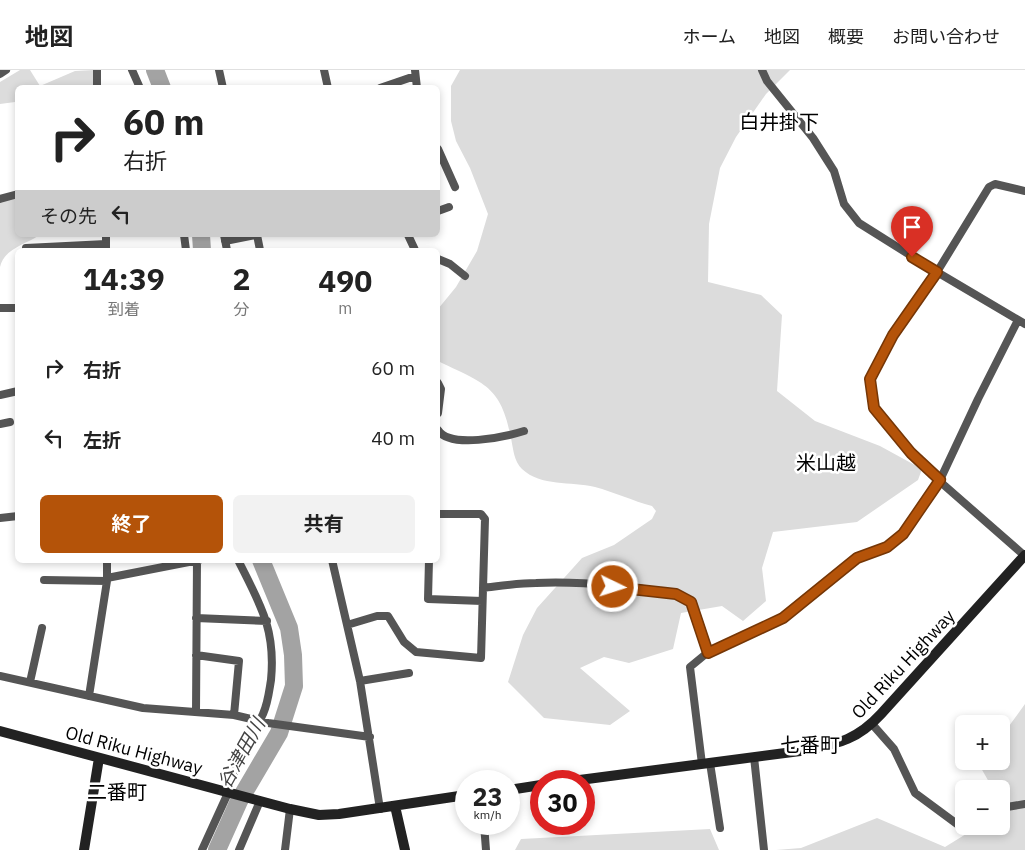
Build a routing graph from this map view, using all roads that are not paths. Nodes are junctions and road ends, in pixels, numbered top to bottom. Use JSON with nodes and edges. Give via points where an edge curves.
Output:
{"nodes":[{"id":1,"x":6,"y":70,"type":"edge"},
{"id":2,"x":97,"y":70,"type":"edge"},
{"id":3,"x":132,"y":70,"type":"edge"},
{"id":4,"x":219,"y":70,"type":"edge"},
{"id":5,"x":324,"y":70,"type":"edge"},
{"id":6,"x":762,"y":70,"type":"edge"},
{"id":7,"x":415,"y":73,"type":"edge"},
{"id":8,"x":0,"y":74,"type":"edge"},
{"id":9,"x":96,"y":85,"type":"edge"},
{"id":10,"x":139,"y":85,"type":"edge"},
{"id":11,"x":222,"y":85,"type":"edge"},
{"id":12,"x":327,"y":85,"type":"edge"},
{"id":13,"x":387,"y":85,"type":"edge"},
{"id":14,"x":440,"y":162,"type":"edge"},
{"id":15,"x":455,"y":187,"type":"dead end"},
{"id":16,"x":1025,"y":191,"type":"edge"},
{"id":17,"x":15,"y":195,"type":"edge"},
{"id":18,"x":0,"y":199,"type":"edge"},
{"id":19,"x":449,"y":207,"type":"dead end"},
{"id":20,"x":440,"y":210,"type":"edge"},
{"id":21,"x":106,"y":247,"type":"edge"},
{"id":22,"x":26,"y":248,"type":"dead end"},
{"id":23,"x":440,"y":261,"type":"edge"},
{"id":24,"x":937,"y":272,"type":"junction"},
{"id":25,"x":465,"y":276,"type":"dead end"},
{"id":26,"x":0,"y":308,"type":"edge"},
{"id":27,"x":15,"y":308,"type":"edge"},
{"id":28,"x":1022,"y":322,"type":"edge"},
{"id":29,"x":15,"y":392,"type":"edge"},
{"id":30,"x":0,"y":396,"type":"edge"},
{"id":31,"x":10,"y":422,"type":"dead end"},
{"id":32,"x":0,"y":424,"type":"edge"},
{"id":33,"x":524,"y":431,"type":"dead end"},
{"id":34,"x":440,"y":432,"type":"edge"},
{"id":35,"x":940,"y":480,"type":"junction"},
{"id":36,"x":440,"y":514,"type":"edge"},
{"id":37,"x":15,"y":516,"type":"edge"},
{"id":38,"x":0,"y":518,"type":"edge"},
{"id":39,"x":1025,"y":555,"type":"edge"},
{"id":40,"x":107,"y":563,"type":"edge"},
{"id":41,"x":184,"y":563,"type":"edge"},
{"id":42,"x":197,"y":563,"type":"edge"},
{"id":43,"x":239,"y":563,"type":"edge"},
{"id":44,"x":333,"y":563,"type":"edge"},
{"id":45,"x":429,"y":563,"type":"edge"},
{"id":46,"x":44,"y":580,"type":"dead end"},
{"id":47,"x":107,"y":580,"type":"junction"},
{"id":48,"x":483,"y":588,"type":"junction"},
{"id":49,"x":482,"y":601,"type":"junction"},
{"id":50,"x":196,"y":618,"type":"junction"},
{"id":51,"x":267,"y":621,"type":"junction"},
{"id":52,"x":347,"y":625,"type":"junction"},
{"id":53,"x":42,"y":628,"type":"dead end"},
{"id":54,"x":708,"y":653,"type":"junction"},
{"id":55,"x":196,"y":655,"type":"junction"},
{"id":56,"x":409,"y":673,"type":"dead end"},
{"id":57,"x":0,"y":676,"type":"edge"},
{"id":58,"x":360,"y":681,"type":"junction"},
{"id":59,"x":30,"y":682,"type":"junction"},
{"id":60,"x":89,"y":696,"type":"junction"},
{"id":61,"x":196,"y":712,"type":"junction"},
{"id":62,"x":234,"y":715,"type":"junction"},
{"id":63,"x":264,"y":721,"type":"junction"},
{"id":64,"x":872,"y":724,"type":"junction"},
{"id":65,"x":0,"y":731,"type":"edge"},
{"id":66,"x":370,"y":737,"type":"junction"},
{"id":67,"x":754,"y":757,"type":"junction"},
{"id":68,"x":99,"y":758,"type":"junction"},
{"id":69,"x":706,"y":764,"type":"junction"},
{"id":70,"x":595,"y":778,"type":"edge"},
{"id":71,"x":231,"y":793,"type":"junction"},
{"id":72,"x":455,"y":798,"type":"edge"},
{"id":73,"x":258,"y":801,"type":"junction"},
{"id":74,"x":1025,"y":804,"type":"edge"},
{"id":75,"x":395,"y":806,"type":"junction"},
{"id":76,"x":1010,"y":806,"type":"edge"},
{"id":77,"x":290,"y":809,"type":"junction"},
{"id":78,"x":380,"y":809,"type":"junction"},
{"id":79,"x":955,"y":822,"type":"edge"},
{"id":80,"x":720,"y":828,"type":"dead end"},
{"id":81,"x":485,"y":835,"type":"edge"},
{"id":82,"x":84,"y":850,"type":"edge"},
{"id":83,"x":202,"y":850,"type":"edge"},
{"id":84,"x":240,"y":850,"type":"edge"},
{"id":85,"x":285,"y":850,"type":"edge"},
{"id":86,"x":405,"y":850,"type":"edge"},
{"id":87,"x":486,"y":850,"type":"edge"},
{"id":88,"x":764,"y":850,"type":"edge"}],
"edges":[{"from":1,"to":8,"type":"street"},
{"from":2,"to":9,"type":"street"},
{"from":3,"to":10,"type":"street"},
{"from":4,"to":11,"type":"street"},
{"from":5,"to":12,"type":"street"},
{"from":6,"to":24,"type":"street","via":[[834,171],[844,204],[859,223]]},
{"from":7,"to":13,"type":"street"},
{"from":14,"to":15,"type":"street"},
{"from":16,"to":24,"type":"street","via":[[995,184],[989,188]]},
{"from":17,"to":18,"type":"street"},
{"from":19,"to":20,"type":"street"},
{"from":21,"to":22,"type":"street"},
{"from":23,"to":25,"type":"street"},
{"from":24,"to":28,"type":"street"},
{"from":24,"to":35,"type":"street","via":[[893,335],[870,379],[874,408],[911,453]]},
{"from":26,"to":27,"type":"street"},
{"from":28,"to":35,"type":"street","via":[[978,399]]},
{"from":29,"to":30,"type":"street"},
{"from":31,"to":32,"type":"street"},
{"from":33,"to":34,"type":"street","via":[[500,438],[466,439],[446,437]]},
{"from":35,"to":39,"type":"street"},
{"from":35,"to":54,"type":"street","via":[[903,534],[887,547],[857,558],[783,618]]},
{"from":36,"to":48,"type":"street","via":[[484,515]]},
{"from":37,"to":38,"type":"street"},
{"from":39,"to":64,"type":"street","name":"Old Riku Highway"},
{"from":40,"to":47,"type":"street"},
{"from":41,"to":47,"type":"street"},
{"from":42,"to":50,"type":"street"},
{"from":43,"to":51,"type":"street"},
{"from":44,"to":52,"type":"street"},
{"from":45,"to":49,"type":"street","via":[[428,599]]},
{"from":46,"to":47,"type":"street"},
{"from":47,"to":60,"type":"street"},
{"from":48,"to":49,"type":"street"},
{"from":48,"to":54,"type":"street","via":[[536,582],[676,594],[691,602]]},
{"from":49,"to":52,"type":"street","via":[[481,658],[416,652],[404,642],[388,616]]},
{"from":50,"to":51,"type":"street"},
{"from":50,"to":55,"type":"street"},
{"from":51,"to":63,"type":"street","via":[[273,648]]},
{"from":52,"to":58,"type":"street"},
{"from":53,"to":59,"type":"street"},
{"from":54,"to":69,"type":"street","via":[[690,667]]},
{"from":55,"to":61,"type":"street"},
{"from":55,"to":62,"type":"street","via":[[239,661]]},
{"from":56,"to":58,"type":"street"},
{"from":57,"to":59,"type":"street"},
{"from":58,"to":66,"type":"street"},
{"from":59,"to":60,"type":"street"},
{"from":60,"to":61,"type":"street","via":[[143,708]]},
{"from":61,"to":62,"type":"street"},
{"from":62,"to":63,"type":"street"},
{"from":63,"to":66,"type":"street"},
{"from":63,"to":71,"type":"street","via":[[242,746]]},
{"from":64,"to":67,"type":"street","name":"Old Riku Highway","via":[[843,743]]},
{"from":64,"to":79,"type":"street","via":[[894,749],[915,793]]},
{"from":65,"to":68,"type":"street","name":"Old Riku Highway"},
{"from":66,"to":78,"type":"street"},
{"from":67,"to":69,"type":"street","name":"Old Riku Highway"},
{"from":67,"to":88,"type":"street"},
{"from":68,"to":71,"type":"street","name":"Old Riku Highway"},
{"from":68,"to":82,"type":"street"},
{"from":69,"to":70,"type":"street","name":"Old Riku Highway"},
{"from":69,"to":80,"type":"street"},
{"from":71,"to":73,"type":"street","name":"Old Riku Highway"},
{"from":71,"to":83,"type":"street"},
{"from":72,"to":75,"type":"street","name":"Old Riku Highway"},
{"from":73,"to":77,"type":"street","name":"Old Riku Highway"},
{"from":73,"to":84,"type":"street"},
{"from":74,"to":76,"type":"street"},
{"from":75,"to":78,"type":"street","name":"Old Riku Highway"},
{"from":75,"to":86,"type":"street"},
{"from":77,"to":78,"type":"street","name":"Old Riku Highway","via":[[319,815]]},
{"from":77,"to":85,"type":"street"},
{"from":81,"to":87,"type":"street"}]}
